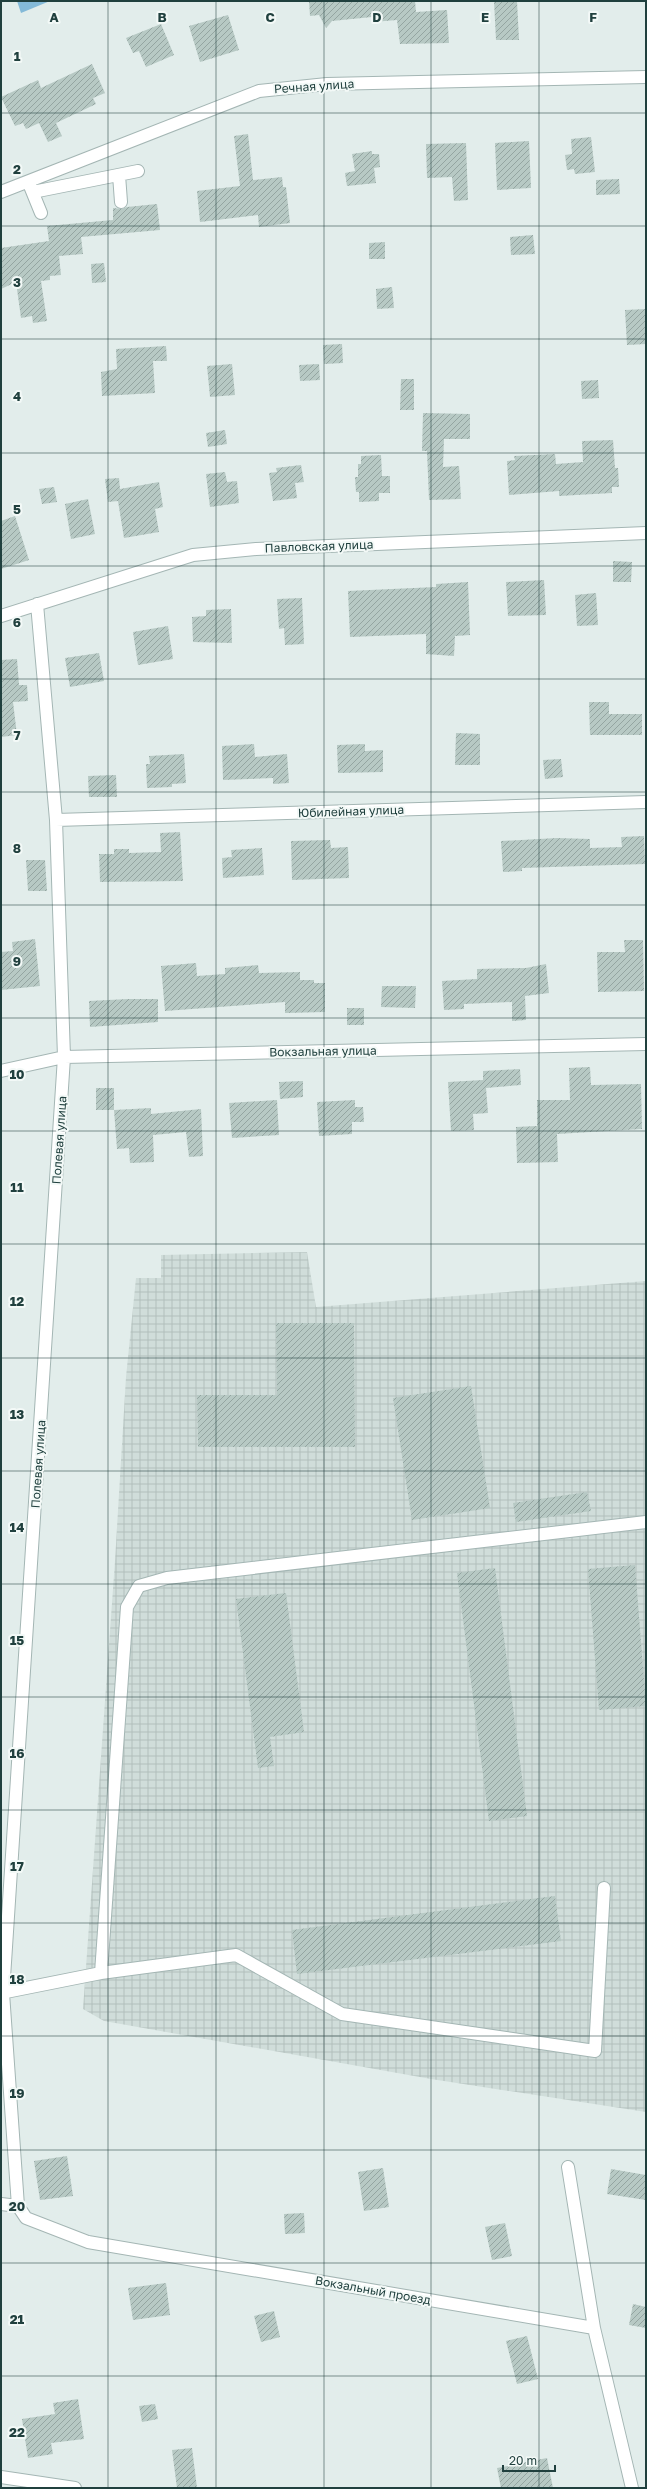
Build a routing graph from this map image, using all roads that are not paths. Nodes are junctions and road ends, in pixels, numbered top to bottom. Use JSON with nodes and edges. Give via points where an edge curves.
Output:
{"nodes":[{"id":1,"x":646,"y":77,"type":"edge"},
{"id":2,"x":138,"y":171,"type":"dead end"},
{"id":3,"x":119,"y":175,"type":"junction"},
{"id":4,"x":30,"y":187,"type":"junction"},
{"id":5,"x":1,"y":192,"type":"edge"},
{"id":6,"x":121,"y":202,"type":"dead end"},
{"id":7,"x":41,"y":213,"type":"dead end"},
{"id":8,"x":646,"y":533,"type":"edge"},
{"id":9,"x":37,"y":604,"type":"junction"},
{"id":10,"x":1,"y":616,"type":"edge"},
{"id":11,"x":646,"y":802,"type":"edge"},
{"id":12,"x":56,"y":820,"type":"junction"},
{"id":13,"x":646,"y":1044,"type":"edge"},
{"id":14,"x":64,"y":1057,"type":"junction"},
{"id":15,"x":1,"y":1071,"type":"edge"},
{"id":16,"x":646,"y":1522,"type":"edge"},
{"id":17,"x":604,"y":1888,"type":"dead end"},
{"id":18,"x":101,"y":1973,"type":"junction"},
{"id":19,"x":2,"y":1993,"type":"edge"},
{"id":20,"x":568,"y":2167,"type":"dead end"},
{"id":21,"x":1,"y":2204,"type":"edge"},
{"id":22,"x":18,"y":2206,"type":"junction"},
{"id":23,"x":594,"y":2328,"type":"junction"},
{"id":24,"x":1,"y":2477,"type":"edge"},
{"id":25,"x":74,"y":2488,"type":"edge"},
{"id":26,"x":632,"y":2488,"type":"edge"}],
"edges":[{"from":1,"to":4,"type":"street","name":"Речная улица","via":[[328,84],[259,91]]},
{"from":2,"to":3,"type":"street"},
{"from":3,"to":4,"type":"street"},
{"from":3,"to":6,"type":"street"},
{"from":4,"to":5,"type":"street","name":"Речная улица"},
{"from":4,"to":7,"type":"street"},
{"from":8,"to":9,"type":"street","name":"Павловская улица","via":[[256,549],[193,555]]},
{"from":9,"to":10,"type":"street","name":"Павловская улица"},
{"from":9,"to":12,"type":"street","name":"Полевая улица"},
{"from":11,"to":12,"type":"street","name":"Юбилейная улица"},
{"from":12,"to":14,"type":"street","name":"Полевая улица"},
{"from":13,"to":14,"type":"street","name":"Вокзальная улица"},
{"from":14,"to":15,"type":"street","name":"Вокзальная улица"},
{"from":14,"to":19,"type":"street","name":"Полевая улица"},
{"from":16,"to":18,"type":"street","via":[[175,1577],[139,1586],[127,1607]]},
{"from":17,"to":18,"type":"street","via":[[595,2051],[342,2014],[236,1955]]},
{"from":18,"to":19,"type":"street"},
{"from":19,"to":22,"type":"street","name":"Полевая улица"},
{"from":20,"to":23,"type":"street"},
{"from":21,"to":22,"type":"street"},
{"from":22,"to":23,"type":"street","name":"Вокзальный проезд","via":[[26,2218],[88,2242]]},
{"from":23,"to":26,"type":"street"},
{"from":24,"to":25,"type":"street"}]}
